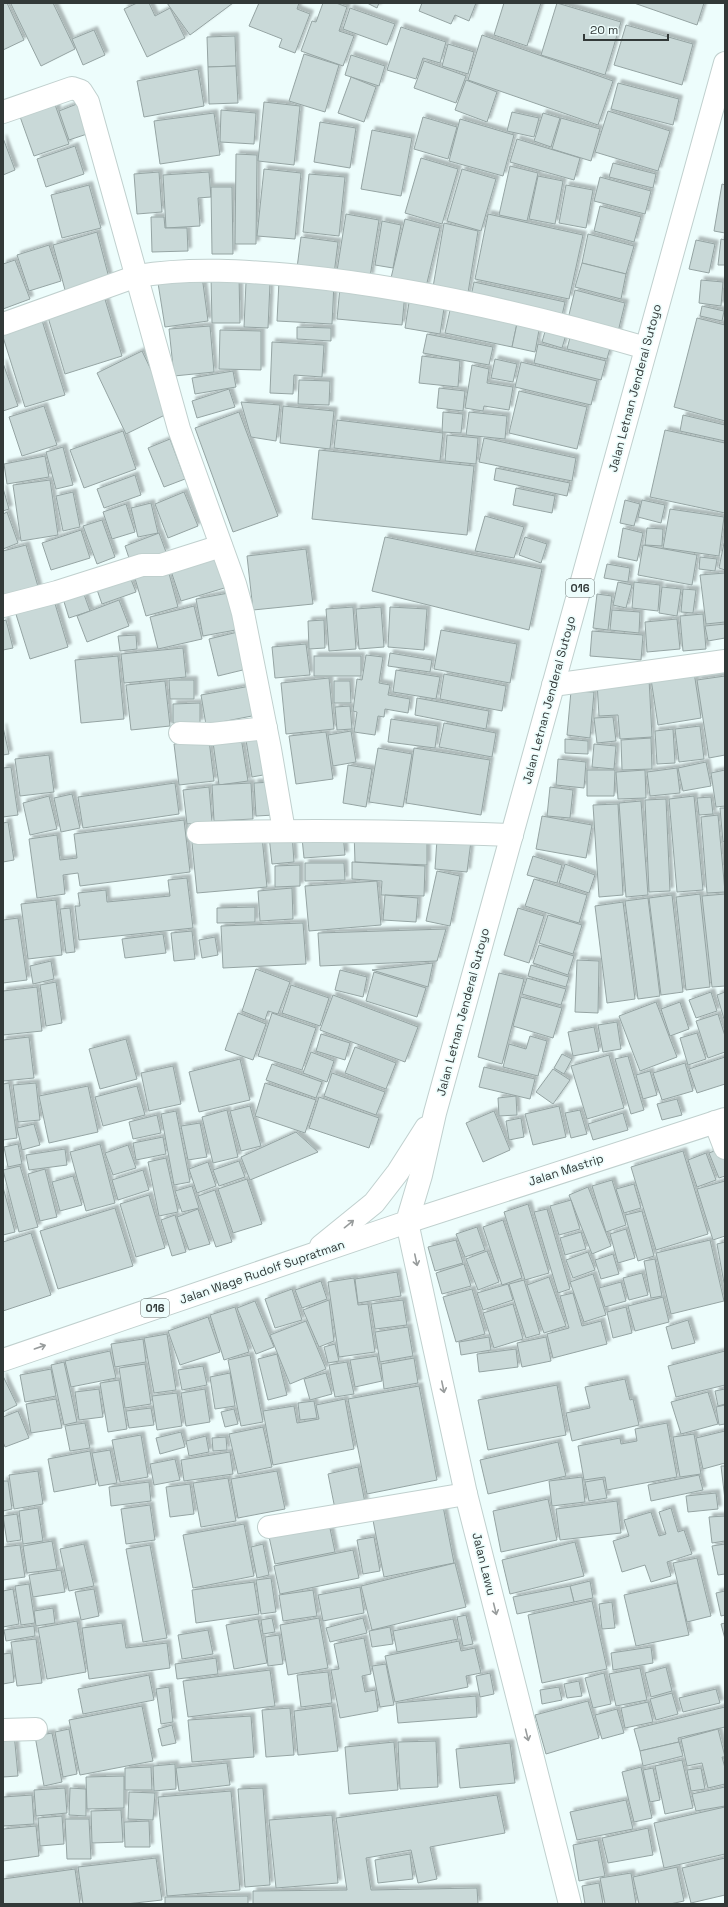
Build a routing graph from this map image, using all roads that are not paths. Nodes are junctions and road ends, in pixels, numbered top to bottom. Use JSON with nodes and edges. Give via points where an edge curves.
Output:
{"nodes":[{"id":1,"x":725,"y":63,"type":"edge"},
{"id":2,"x":3,"y":112,"type":"edge"},
{"id":3,"x":137,"y":276,"type":"junction"},
{"id":4,"x":3,"y":324,"type":"edge"},
{"id":5,"x":646,"y":348,"type":"junction"},
{"id":6,"x":221,"y":546,"type":"junction"},
{"id":7,"x":3,"y":606,"type":"edge"},
{"id":8,"x":725,"y":661,"type":"edge"},
{"id":9,"x":553,"y":685,"type":"junction"},
{"id":10,"x":266,"y":728,"type":"junction"},
{"id":11,"x":180,"y":733,"type":"dead end"},
{"id":12,"x":284,"y":831,"type":"junction"},
{"id":13,"x":198,"y":833,"type":"dead end"},
{"id":14,"x":512,"y":835,"type":"junction"},
{"id":15,"x":435,"y":1113,"type":"junction"},
{"id":16,"x":720,"y":1120,"type":"edge"},
{"id":17,"x":725,"y":1148,"type":"edge"},
{"id":18,"x":407,"y":1222,"type":"junction"},
{"id":19,"x":308,"y":1257,"type":"junction"},
{"id":20,"x":3,"y":1360,"type":"edge"},
{"id":21,"x":466,"y":1494,"type":"junction"},
{"id":22,"x":269,"y":1527,"type":"dead end"},
{"id":23,"x":36,"y":1728,"type":"dead end"},
{"id":24,"x":3,"y":1730,"type":"edge"},
{"id":25,"x":570,"y":1904,"type":"edge"}],
"edges":[{"from":1,"to":5,"type":"main road","name":"Jalan Letnan Jenderal Sutoyo","number":"016"},
{"from":2,"to":3,"type":"main road","via":[[64,90],[77,89],[84,95]]},
{"from":3,"to":4,"type":"main road"},
{"from":3,"to":5,"type":"main road","via":[[227,270],[358,282],[520,313]]},
{"from":3,"to":6,"type":"main road","via":[[179,429]]},
{"from":5,"to":9,"type":"main road","name":"Jalan Letnan Jenderal Sutoyo","number":"016"},
{"from":6,"to":7,"type":"main road","via":[[161,565],[142,565]]},
{"from":6,"to":10,"type":"main road","via":[[243,613]]},
{"from":8,"to":9,"type":"main road"},
{"from":9,"to":14,"type":"main road","name":"Jalan Letnan Jenderal Sutoyo","number":"016"},
{"from":10,"to":11,"type":"main road","via":[[212,734]]},
{"from":10,"to":12,"type":"main road"},
{"from":12,"to":13,"type":"main road"},
{"from":12,"to":14,"type":"main road"},
{"from":14,"to":15,"type":"main road","name":"Jalan Letnan Jenderal Sutoyo","number":"016"},
{"from":15,"to":18,"type":"main road","name":"Jalan Letnan Jenderal Sutoyo","number":"016"},
{"from":19,"to":15,"type":"main road","number":"016","one_way":true,"via":[[374,1203],[398,1172]]},
{"from":16,"to":17,"type":"main road"},
{"from":16,"to":18,"type":"main road","name":"Jalan Mastrip"},
{"from":18,"to":19,"type":"main road","name":"Jalan Wage Rudolf Supratman","number":"016"},
{"from":18,"to":21,"type":"main road","name":"Jalan Lawu","one_way":true},
{"from":20,"to":19,"type":"main road","name":"Jalan Wage Rudolf Supratman","number":"016","one_way":true},
{"from":21,"to":22,"type":"main road"},
{"from":21,"to":25,"type":"main road","name":"Jalan Lawu","one_way":true},
{"from":23,"to":24,"type":"main road"}]}
